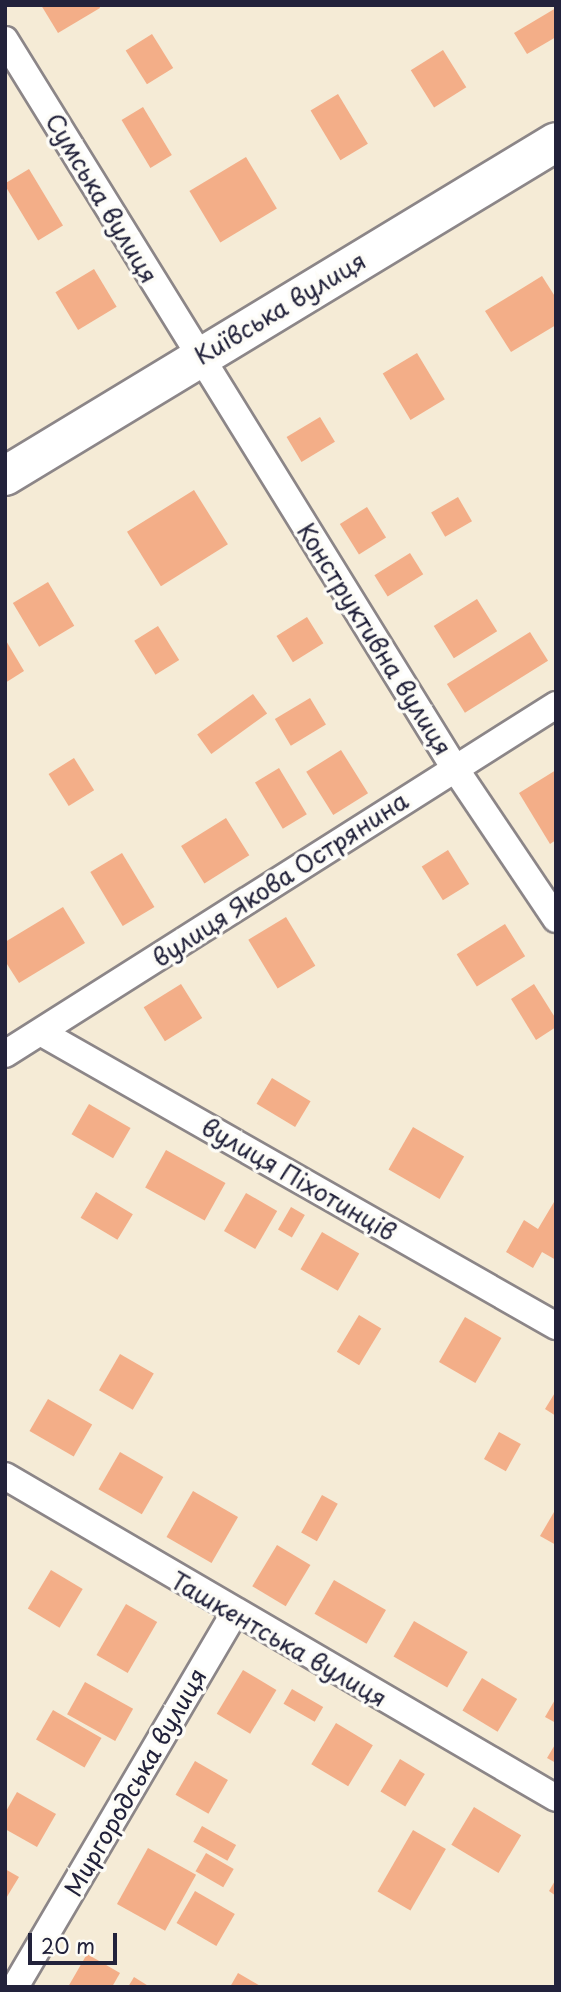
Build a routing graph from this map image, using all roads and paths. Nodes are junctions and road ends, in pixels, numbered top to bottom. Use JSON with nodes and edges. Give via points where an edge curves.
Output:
{"nodes":[{"id":1,"x":5,"y":40,"type":"edge"},
{"id":2,"x":556,"y":142,"type":"edge"},
{"id":3,"x":199,"y":357,"type":"junction"},
{"id":4,"x":5,"y":476,"type":"edge"},
{"id":5,"x":556,"y":705,"type":"edge"},
{"id":6,"x":454,"y":767,"type":"junction"},
{"id":7,"x":556,"y":919,"type":"edge"},
{"id":8,"x":42,"y":1033,"type":"junction"},
{"id":9,"x":5,"y":1054,"type":"edge"},
{"id":10,"x":556,"y":1326,"type":"edge"},
{"id":11,"x":5,"y":1476,"type":"edge"},
{"id":12,"x":234,"y":1614,"type":"junction"},
{"id":13,"x":556,"y":1798,"type":"edge"},
{"id":14,"x":15,"y":1987,"type":"edge"}],
"edges":[{"from":1,"to":3,"type":"street","name":"Сумська вулиця"},
{"from":2,"to":3,"type":"highway","name":"Київська вулиця"},
{"from":3,"to":4,"type":"highway","name":"Київська вулиця"},
{"from":3,"to":6,"type":"street","name":"Конструктивна вулиця"},
{"from":5,"to":6,"type":"street","name":"вулиця Якова Острянина"},
{"from":6,"to":7,"type":"street","name":"Конструктивна вулиця"},
{"from":6,"to":8,"type":"street","name":"вулиця Якова Острянина"},
{"from":8,"to":9,"type":"street","name":"вулиця Якова Острянина"},
{"from":8,"to":10,"type":"street","name":"вулиця Піхотинців"},
{"from":11,"to":12,"type":"street","name":"Ташкентська вулиця"},
{"from":12,"to":13,"type":"street","name":"Ташкентська вулиця"},
{"from":12,"to":14,"type":"street","name":"Миргородська вулиця"}]}
